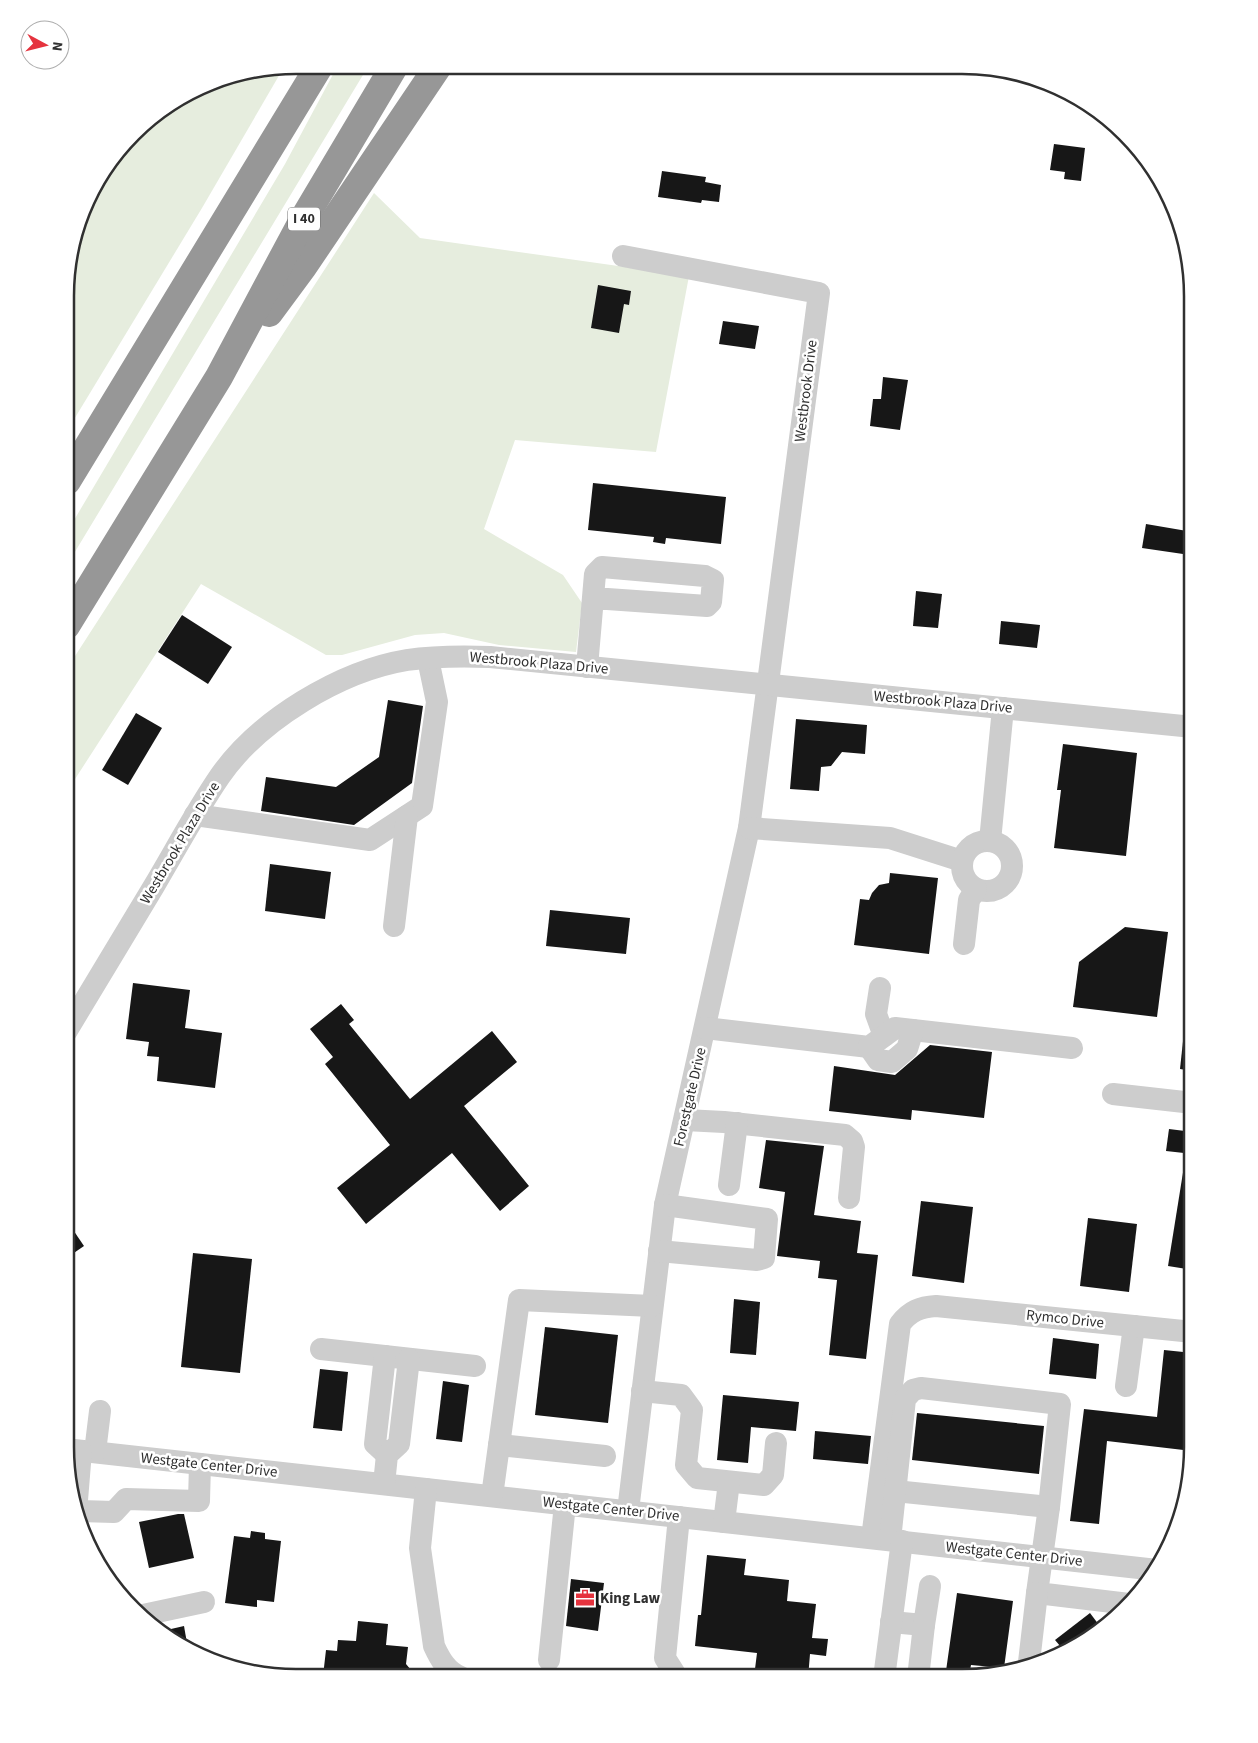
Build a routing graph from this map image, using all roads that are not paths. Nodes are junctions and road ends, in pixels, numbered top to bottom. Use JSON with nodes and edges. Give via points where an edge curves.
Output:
{"nodes":[{"id":1,"x":300,"y":74,"type":"edge"},
{"id":2,"x":314,"y":74,"type":"edge"},
{"id":3,"x":391,"y":74,"type":"edge"},
{"id":4,"x":433,"y":74,"type":"edge"},
{"id":5,"x":250,"y":177,"type":"junction"},
{"id":6,"x":624,"y":256,"type":"dead end"},
{"id":7,"x":219,"y":377,"type":"junction"},
{"id":8,"x":74,"y":469,"type":"edge"},
{"id":9,"x":593,"y":598,"type":"junction"},
{"id":10,"x":74,"y":613,"type":"edge"},
{"id":11,"x":428,"y":659,"type":"junction"},
{"id":12,"x":587,"y":667,"type":"junction"},
{"id":13,"x":768,"y":685,"type":"junction"},
{"id":14,"x":1003,"y":708,"type":"junction"},
{"id":15,"x":1184,"y":726,"type":"edge"},
{"id":16,"x":195,"y":815,"type":"junction"},
{"id":17,"x":407,"y":816,"type":"junction"},
{"id":18,"x":749,"y":828,"type":"junction"},
{"id":19,"x":990,"y":841,"type":"junction"},
{"id":20,"x":962,"y":861,"type":"junction"},
{"id":21,"x":976,"y":889,"type":"junction"},
{"id":22,"x":394,"y":926,"type":"dead end"},
{"id":23,"x":964,"y":944,"type":"dead end"},
{"id":24,"x":880,"y":988,"type":"dead end"},
{"id":25,"x":74,"y":1019,"type":"edge"},
{"id":26,"x":705,"y":1028,"type":"junction"},
{"id":27,"x":877,"y":1041,"type":"junction"},
{"id":28,"x":1072,"y":1048,"type":"dead end"},
{"id":29,"x":1113,"y":1094,"type":"dead end"},
{"id":30,"x":1184,"y":1102,"type":"edge"},
{"id":31,"x":685,"y":1120,"type":"junction"},
{"id":32,"x":737,"y":1123,"type":"junction"},
{"id":33,"x":729,"y":1185,"type":"dead end"},
{"id":34,"x":849,"y":1198,"type":"dead end"},
{"id":35,"x":665,"y":1205,"type":"junction"},
{"id":36,"x":659,"y":1251,"type":"junction"},
{"id":37,"x":652,"y":1306,"type":"junction"},
{"id":38,"x":1134,"y":1326,"type":"junction"},
{"id":39,"x":1184,"y":1331,"type":"edge"},
{"id":40,"x":321,"y":1349,"type":"dead end"},
{"id":41,"x":385,"y":1356,"type":"junction"},
{"id":42,"x":410,"y":1359,"type":"junction"},
{"id":43,"x":475,"y":1366,"type":"dead end"},
{"id":44,"x":1126,"y":1386,"type":"dead end"},
{"id":45,"x":642,"y":1391,"type":"junction"},
{"id":46,"x":100,"y":1411,"type":"dead end"},
{"id":47,"x":776,"y":1442,"type":"dead end"},
{"id":48,"x":499,"y":1445,"type":"junction"},
{"id":49,"x":80,"y":1451,"type":"edge"},
{"id":50,"x":387,"y":1455,"type":"junction"},
{"id":51,"x":605,"y":1456,"type":"dead end"},
{"id":52,"x":200,"y":1464,"type":"junction"},
{"id":53,"x":729,"y":1482,"type":"junction"},
{"id":54,"x":384,"y":1484,"type":"junction"},
{"id":55,"x":78,"y":1488,"type":"edge"},
{"id":56,"x":426,"y":1489,"type":"junction"},
{"id":57,"x":895,"y":1491,"type":"junction"},
{"id":58,"x":492,"y":1496,"type":"junction"},
{"id":59,"x":565,"y":1504,"type":"junction"},
{"id":60,"x":1049,"y":1507,"type":"junction"},
{"id":61,"x":83,"y":1511,"type":"edge"},
{"id":62,"x":628,"y":1511,"type":"junction"},
{"id":63,"x":679,"y":1517,"type":"junction"},
{"id":64,"x":724,"y":1522,"type":"junction"},
{"id":65,"x":888,"y":1540,"type":"junction"},
{"id":66,"x":1041,"y":1557,"type":"junction"},
{"id":67,"x":1148,"y":1569,"type":"edge"},
{"id":68,"x":930,"y":1586,"type":"dead end"},
{"id":69,"x":1037,"y":1593,"type":"junction"},
{"id":70,"x":204,"y":1602,"type":"dead end"},
{"id":71,"x":1120,"y":1603,"type":"edge"},
{"id":72,"x":149,"y":1614,"type":"edge"},
{"id":73,"x":891,"y":1622,"type":"junction"},
{"id":74,"x":924,"y":1625,"type":"junction"},
{"id":75,"x":1029,"y":1659,"type":"edge"},
{"id":76,"x":549,"y":1660,"type":"dead end"},
{"id":77,"x":448,"y":1669,"type":"edge"},
{"id":78,"x":672,"y":1669,"type":"edge"},
{"id":79,"x":885,"y":1669,"type":"edge"},
{"id":80,"x":919,"y":1669,"type":"edge"}],
"edges":[{"from":1,"to":5,"type":"highway"},
{"from":2,"to":5,"type":"highway"},
{"from":3,"to":7,"type":"highway","number":"I 40","via":[[304,218]]},
{"from":4,"to":7,"type":"highway","via":[[303,267]]},
{"from":5,"to":8,"type":"highway"},
{"from":6,"to":13,"type":"street","name":"Westbrook Drive","via":[[819,293]]},
{"from":7,"to":10,"type":"highway","number":"I 40"},
{"from":9,"to":9,"type":"street","via":[[595,574],[602,567],[705,576],[712,580],[712,602],[707,606]]},
{"from":9,"to":12,"type":"street"},
{"from":11,"to":12,"type":"street","name":"Westbrook Plaza Drive","via":[[454,655]]},
{"from":11,"to":16,"type":"street","name":"Westbrook Plaza Drive","via":[[406,660],[356,675],[314,695],[278,719],[254,739],[222,774]]},
{"from":11,"to":17,"type":"street","via":[[437,702],[422,806]]},
{"from":12,"to":13,"type":"street","name":"Westbrook Plaza Drive"},
{"from":13,"to":14,"type":"street","name":"Westbrook Plaza Drive"},
{"from":13,"to":18,"type":"street","name":"Forestgate Drive"},
{"from":14,"to":15,"type":"street","name":"Westbrook Plaza Drive"},
{"from":14,"to":19,"type":"street"},
{"from":16,"to":17,"type":"street","via":[[370,840]]},
{"from":16,"to":25,"type":"street","name":"Westbrook Plaza Drive"},
{"from":17,"to":22,"type":"street"},
{"from":18,"to":20,"type":"street","via":[[890,838]]},
{"from":18,"to":26,"type":"street","name":"Forestgate Drive"},
{"from":19,"to":20,"type":"street","via":[[973,844]]},
{"from":19,"to":21,"type":"street","via":[[1005,848],[1012,871],[1009,879],[997,890]]},
{"from":20,"to":21,"type":"street","via":[[963,875]]},
{"from":21,"to":23,"type":"street","via":[[969,900]]},
{"from":24,"to":27,"type":"street","via":[[876,1014]]},
{"from":26,"to":27,"type":"street"},
{"from":26,"to":31,"type":"street","name":"Forestgate Drive"},
{"from":27,"to":28,"type":"street","via":[[878,1060],[892,1062],[907,1049],[913,1030]]},
{"from":29,"to":30,"type":"street"},
{"from":31,"to":32,"type":"street"},
{"from":31,"to":35,"type":"street","name":"Forestgate Drive"},
{"from":32,"to":33,"type":"street"},
{"from":32,"to":34,"type":"street","via":[[845,1135],[852,1140],[854,1147]]},
{"from":35,"to":36,"type":"street","name":"Forestgate Drive"},
{"from":35,"to":36,"type":"street","via":[[767,1219],[764,1258]]},
{"from":36,"to":37,"type":"street","name":"Forestgate Drive"},
{"from":37,"to":45,"type":"street","name":"Forestgate Drive"},
{"from":37,"to":48,"type":"street","via":[[519,1300]]},
{"from":38,"to":39,"type":"street","name":"Rymco Drive"},
{"from":38,"to":44,"type":"street"},
{"from":38,"to":65,"type":"street","name":"Rymco Drive","via":[[936,1306],[914,1310],[900,1324]]},
{"from":40,"to":41,"type":"street"},
{"from":41,"to":42,"type":"street"},
{"from":41,"to":50,"type":"street","via":[[375,1444]]},
{"from":42,"to":43,"type":"street"},
{"from":42,"to":50,"type":"street","via":[[399,1444]]},
{"from":45,"to":53,"type":"street","via":[[681,1395],[692,1410],[686,1465],[697,1478]]},
{"from":45,"to":62,"type":"street","name":"Forestgate Drive"},
{"from":46,"to":49,"type":"street"},
{"from":47,"to":53,"type":"street","via":[[773,1475],[764,1485]]},
{"from":48,"to":51,"type":"street"},
{"from":48,"to":58,"type":"street"},
{"from":49,"to":52,"type":"street","name":"Westgate Center Drive"},
{"from":49,"to":55,"type":"street"},
{"from":50,"to":54,"type":"street"},
{"from":52,"to":54,"type":"street","name":"Westgate Center Drive"},
{"from":52,"to":61,"type":"street","via":[[199,1502],[126,1498],[114,1512]]},
{"from":53,"to":64,"type":"street"},
{"from":54,"to":56,"type":"street","name":"Westgate Center Drive"},
{"from":56,"to":58,"type":"street","name":"Westgate Center Drive"},
{"from":56,"to":77,"type":"street","via":[[420,1548],[434,1646]]},
{"from":57,"to":60,"type":"street"},
{"from":57,"to":60,"type":"street","via":[[905,1398],[913,1390],[921,1388],[1060,1404]]},
{"from":57,"to":65,"type":"street"},
{"from":58,"to":59,"type":"street","name":"Westgate Center Drive"},
{"from":59,"to":62,"type":"street","name":"Westgate Center Drive"},
{"from":59,"to":76,"type":"street"},
{"from":60,"to":66,"type":"street"},
{"from":62,"to":63,"type":"street","name":"Westgate Center Drive"},
{"from":63,"to":64,"type":"street","name":"Westgate Center Drive"},
{"from":63,"to":78,"type":"street","via":[[665,1658]]},
{"from":64,"to":65,"type":"street","name":"Westgate Center Drive"},
{"from":65,"to":66,"type":"street","name":"Westgate Center Drive"},
{"from":65,"to":73,"type":"street"},
{"from":66,"to":67,"type":"street","name":"Westgate Center Drive"},
{"from":66,"to":69,"type":"street"},
{"from":68,"to":74,"type":"street"},
{"from":69,"to":71,"type":"street"},
{"from":69,"to":75,"type":"street"},
{"from":70,"to":72,"type":"street"},
{"from":73,"to":74,"type":"street"},
{"from":73,"to":79,"type":"street"},
{"from":74,"to":80,"type":"street"}]}
